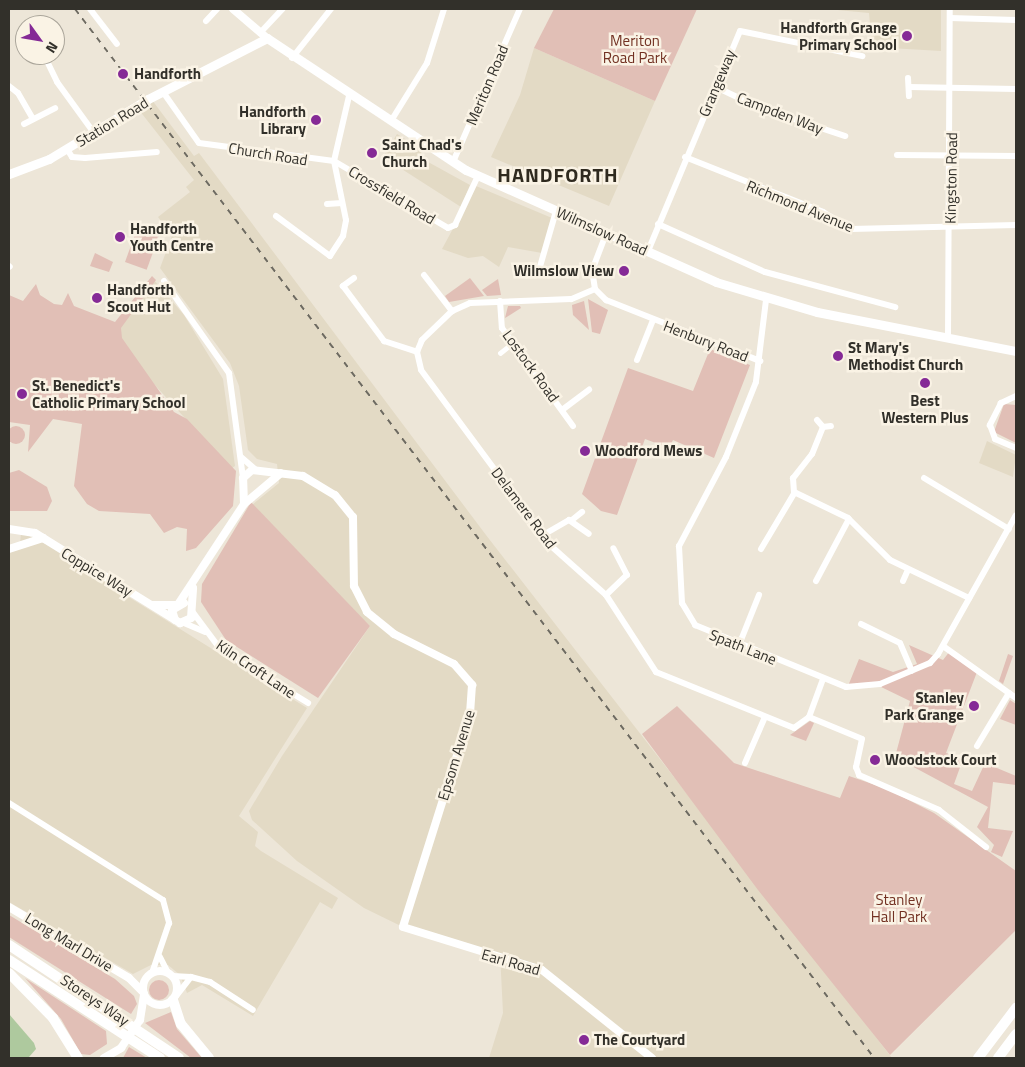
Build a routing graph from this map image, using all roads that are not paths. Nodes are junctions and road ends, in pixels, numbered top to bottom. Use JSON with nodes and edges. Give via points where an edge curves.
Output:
{"nodes":[{"id":1,"x":90,"y":9,"type":"edge"},
{"id":2,"x":217,"y":9,"type":"edge"},
{"id":3,"x":233,"y":9,"type":"edge"},
{"id":4,"x":282,"y":9,"type":"edge"},
{"id":5,"x":331,"y":9,"type":"edge"},
{"id":6,"x":444,"y":9,"type":"edge"},
{"id":7,"x":520,"y":9,"type":"edge"},
{"id":8,"x":950,"y":9,"type":"edge"},
{"id":9,"x":950,"y":18,"type":"junction"},
{"id":10,"x":1016,"y":20,"type":"edge"},
{"id":11,"x":206,"y":21,"type":"dead end"},
{"id":12,"x":264,"y":36,"type":"junction"},
{"id":13,"x":117,"y":44,"type":"dead end"},
{"id":14,"x":862,"y":56,"type":"dead end"},
{"id":15,"x":292,"y":58,"type":"junction"},
{"id":16,"x":49,"y":65,"type":"edge"},
{"id":17,"x":908,"y":78,"type":"dead end"},
{"id":18,"x":9,"y":86,"type":"edge"},
{"id":19,"x":716,"y":87,"type":"junction"},
{"id":20,"x":909,"y":87,"type":"junction"},
{"id":21,"x":951,"y":88,"type":"junction"},
{"id":22,"x":1016,"y":89,"type":"edge"},
{"id":23,"x":159,"y":94,"type":"junction"},
{"id":24,"x":349,"y":96,"type":"junction"},
{"id":25,"x":909,"y":96,"type":"dead end"},
{"id":26,"x":55,"y":108,"type":"dead end"},
{"id":27,"x":33,"y":119,"type":"junction"},
{"id":28,"x":391,"y":121,"type":"junction"},
{"id":29,"x":24,"y":124,"type":"dead end"},
{"id":30,"x":94,"y":133,"type":"junction"},
{"id":31,"x":845,"y":136,"type":"dead end"},
{"id":32,"x":67,"y":149,"type":"junction"},
{"id":33,"x":157,"y":152,"type":"dead end"},
{"id":34,"x":897,"y":155,"type":"dead end"},
{"id":35,"x":951,"y":155,"type":"junction"},
{"id":36,"x":1016,"y":156,"type":"edge"},
{"id":37,"x":685,"y":157,"type":"junction"},
{"id":38,"x":334,"y":161,"type":"junction"},
{"id":39,"x":453,"y":162,"type":"junction"},
{"id":40,"x":9,"y":174,"type":"edge"},
{"id":41,"x":478,"y":176,"type":"junction"},
{"id":42,"x":342,"y":203,"type":"junction"},
{"id":43,"x":327,"y":204,"type":"dead end"},
{"id":44,"x":556,"y":211,"type":"junction"},
{"id":45,"x":276,"y":216,"type":"dead end"},
{"id":46,"x":658,"y":224,"type":"junction"},
{"id":47,"x":1016,"y":225,"type":"edge"},
{"id":48,"x":950,"y":227,"type":"junction"},
{"id":49,"x":606,"y":234,"type":"junction"},
{"id":50,"x":648,"y":251,"type":"junction"},
{"id":51,"x":539,"y":270,"type":"dead end"},
{"id":52,"x":424,"y":276,"type":"dead end"},
{"id":53,"x":354,"y":278,"type":"dead end"},
{"id":54,"x":164,"y":282,"type":"dead end"},
{"id":55,"x":595,"y":289,"type":"junction"},
{"id":56,"x":766,"y":300,"type":"junction"},
{"id":57,"x":500,"y":302,"type":"junction"},
{"id":58,"x":895,"y":307,"type":"dead end"},
{"id":59,"x":452,"y":311,"type":"junction"},
{"id":60,"x":653,"y":320,"type":"junction"},
{"id":61,"x":948,"y":338,"type":"junction"},
{"id":62,"x":513,"y":343,"type":"junction"},
{"id":63,"x":1016,"y":351,"type":"edge"},
{"id":64,"x":418,"y":352,"type":"junction"},
{"id":65,"x":500,"y":353,"type":"dead end"},
{"id":66,"x":637,"y":360,"type":"dead end"},
{"id":67,"x":760,"y":360,"type":"junction"},
{"id":68,"x":589,"y":390,"type":"dead end"},
{"id":69,"x":1016,"y":396,"type":"edge"},
{"id":70,"x":562,"y":410,"type":"junction"},
{"id":71,"x":816,"y":420,"type":"dead end"},
{"id":72,"x":573,"y":426,"type":"dead end"},
{"id":73,"x":831,"y":426,"type":"dead end"},
{"id":74,"x":823,"y":427,"type":"junction"},
{"id":75,"x":1016,"y":448,"type":"edge"},
{"id":76,"x":242,"y":457,"type":"junction"},
{"id":77,"x":258,"y":471,"type":"junction"},
{"id":78,"x":281,"y":473,"type":"junction"},
{"id":79,"x":924,"y":478,"type":"dead end"},
{"id":80,"x":244,"y":480,"type":"junction"},
{"id":81,"x":261,"y":487,"type":"junction"},
{"id":82,"x":795,"y":492,"type":"junction"},
{"id":83,"x":244,"y":504,"type":"junction"},
{"id":84,"x":582,"y":512,"type":"dead end"},
{"id":85,"x":1016,"y":515,"type":"edge"},
{"id":86,"x":849,"y":519,"type":"junction"},
{"id":87,"x":572,"y":520,"type":"junction"},
{"id":88,"x":12,"y":529,"type":"edge"},
{"id":89,"x":1009,"y":529,"type":"junction"},
{"id":90,"x":589,"y":534,"type":"dead end"},
{"id":91,"x":543,"y":535,"type":"junction"},
{"id":92,"x":42,"y":538,"type":"junction"},
{"id":93,"x":20,"y":544,"type":"junction"},
{"id":94,"x":613,"y":548,"type":"dead end"},
{"id":95,"x":9,"y":549,"type":"edge"},
{"id":96,"x":761,"y":549,"type":"dead end"},
{"id":97,"x":908,"y":570,"type":"junction"},
{"id":98,"x":816,"y":581,"type":"dead end"},
{"id":99,"x":903,"y":581,"type":"dead end"},
{"id":100,"x":193,"y":588,"type":"junction"},
{"id":101,"x":606,"y":595,"type":"junction"},
{"id":102,"x":760,"y":595,"type":"dead end"},
{"id":103,"x":969,"y":598,"type":"junction"},
{"id":104,"x":178,"y":604,"type":"junction"},
{"id":105,"x":153,"y":605,"type":"junction"},
{"id":106,"x":192,"y":611,"type":"junction"},
{"id":107,"x":180,"y":622,"type":"junction"},
{"id":108,"x":860,"y":624,"type":"dead end"},
{"id":109,"x":205,"y":632,"type":"junction"},
{"id":110,"x":739,"y":645,"type":"junction"},
{"id":111,"x":943,"y":646,"type":"junction"},
{"id":112,"x":912,"y":671,"type":"junction"},
{"id":113,"x":823,"y":679,"type":"junction"},
{"id":114,"x":1009,"y":693,"type":"junction"},
{"id":115,"x":1016,"y":698,"type":"edge"},
{"id":116,"x":308,"y":704,"type":"dead end"},
{"id":117,"x":809,"y":717,"type":"junction"},
{"id":118,"x":764,"y":719,"type":"junction"},
{"id":119,"x":977,"y":746,"type":"dead end"},
{"id":120,"x":745,"y":763,"type":"dead end"},
{"id":121,"x":9,"y":803,"type":"edge"},
{"id":122,"x":986,"y":847,"type":"dead end"},
{"id":123,"x":9,"y":907,"type":"edge"},
{"id":124,"x":403,"y":927,"type":"joint"},
{"id":125,"x":9,"y":945,"type":"edge"},
{"id":126,"x":160,"y":957,"type":"junction"},
{"id":127,"x":9,"y":960,"type":"edge"},
{"id":128,"x":9,"y":973,"type":"edge"},
{"id":129,"x":150,"y":974,"type":"junction"},
{"id":130,"x":170,"y":974,"type":"junction"},
{"id":131,"x":191,"y":977,"type":"junction"},
{"id":132,"x":129,"y":978,"type":"junction"},
{"id":133,"x":144,"y":993,"type":"junction"},
{"id":134,"x":175,"y":998,"type":"junction"},
{"id":135,"x":1016,"y":1008,"type":"edge"},
{"id":136,"x":253,"y":1010,"type":"dead end"},
{"id":137,"x":1016,"y":1034,"type":"edge"},
{"id":138,"x":78,"y":1058,"type":"edge"},
{"id":139,"x":104,"y":1058,"type":"edge"},
{"id":140,"x":160,"y":1058,"type":"edge"},
{"id":141,"x":179,"y":1058,"type":"edge"},
{"id":142,"x":209,"y":1058,"type":"edge"},
{"id":143,"x":652,"y":1058,"type":"edge"},
{"id":144,"x":978,"y":1058,"type":"edge"},
{"id":145,"x":998,"y":1058,"type":"edge"}],
"edges":[{"from":1,"to":13,"type":"street"},
{"from":2,"to":11,"type":"street"},
{"from":3,"to":12,"type":"street","name":"Wilmslow Road"},
{"from":4,"to":12,"type":"street"},
{"from":5,"to":15,"type":"street"},
{"from":6,"to":28,"type":"street","via":[[427,63]]},
{"from":7,"to":39,"type":"street","name":"Meriton Road"},
{"from":8,"to":9,"type":"street","name":"Kingston Road"},
{"from":9,"to":10,"type":"street"},
{"from":9,"to":21,"type":"street","name":"Kingston Road"},
{"from":12,"to":15,"type":"main road","name":"Wilmslow Road"},
{"from":12,"to":23,"type":"main road","name":"Station Road"},
{"from":14,"to":19,"type":"street","name":"Grangeway","via":[[740,32]]},
{"from":15,"to":24,"type":"main road","name":"Wilmslow Road"},
{"from":16,"to":30,"type":"street","via":[[57,82]]},
{"from":17,"to":20,"type":"street"},
{"from":18,"to":27,"type":"street","via":[[18,93]]},
{"from":19,"to":31,"type":"street","name":"Campden Way","via":[[758,107]]},
{"from":19,"to":37,"type":"street","name":"Grangeway"},
{"from":20,"to":21,"type":"street"},
{"from":20,"to":25,"type":"street"},
{"from":21,"to":22,"type":"street"},
{"from":21,"to":35,"type":"street","name":"Kingston Road"},
{"from":23,"to":30,"type":"main road","name":"Station Road"},
{"from":23,"to":38,"type":"street","name":"Church Road","via":[[198,143],[257,155]]},
{"from":24,"to":28,"type":"main road","name":"Wilmslow Road"},
{"from":24,"to":38,"type":"street"},
{"from":26,"to":27,"type":"street"},
{"from":27,"to":29,"type":"street"},
{"from":28,"to":39,"type":"main road","name":"Wilmslow Road"},
{"from":30,"to":32,"type":"main road","name":"Station Road"},
{"from":32,"to":33,"type":"street","via":[[72,157],[85,158]]},
{"from":32,"to":40,"type":"main road","name":"Station Road"},
{"from":34,"to":35,"type":"street"},
{"from":35,"to":36,"type":"street"},
{"from":35,"to":48,"type":"street","name":"Kingston Road"},
{"from":37,"to":46,"type":"street","name":"Grangeway"},
{"from":37,"to":48,"type":"street","name":"Richmond Avenue","via":[[831,216],[851,229]]},
{"from":38,"to":41,"type":"street","name":"Crossfield Road","via":[[448,228],[455,225]]},
{"from":38,"to":42,"type":"street"},
{"from":39,"to":41,"type":"main road","name":"Wilmslow Road"},
{"from":41,"to":44,"type":"main road","name":"Wilmslow Road"},
{"from":42,"to":43,"type":"street"},
{"from":42,"to":45,"type":"street","via":[[346,220],[343,236],[330,256]]},
{"from":44,"to":49,"type":"main road","name":"Wilmslow Road"},
{"from":44,"to":51,"type":"street"},
{"from":46,"to":50,"type":"street","name":"Grangeway"},
{"from":46,"to":58,"type":"street","name":"Wilmslow Road","via":[[765,272]]},
{"from":47,"to":48,"type":"street","name":"Richmond Avenue"},
{"from":48,"to":61,"type":"street","name":"Kingston Road"},
{"from":49,"to":50,"type":"main road","name":"Wilmslow Road"},
{"from":49,"to":55,"type":"street","via":[[594,262]]},
{"from":50,"to":56,"type":"main road","name":"Wilmslow Road"},
{"from":52,"to":59,"type":"street"},
{"from":53,"to":64,"type":"street","via":[[343,286],[384,341]]},
{"from":54,"to":76,"type":"street","via":[[225,365],[234,392]]},
{"from":55,"to":57,"type":"street","via":[[571,299]]},
{"from":55,"to":60,"type":"street","name":"Henbury Road","via":[[609,303]]},
{"from":56,"to":61,"type":"main road","name":"Wilmslow Road"},
{"from":56,"to":67,"type":"street","name":"Spath Lane"},
{"from":57,"to":59,"type":"street","via":[[470,302]]},
{"from":57,"to":62,"type":"street","name":"Lostock Road","via":[[502,328]]},
{"from":59,"to":64,"type":"street","via":[[428,332]]},
{"from":60,"to":66,"type":"street","name":"Henbury Road"},
{"from":60,"to":67,"type":"street","name":"Henbury Road"},
{"from":61,"to":63,"type":"main road","name":"Wilmslow Road"},
{"from":62,"to":65,"type":"street"},
{"from":62,"to":70,"type":"street","name":"Lostock Road"},
{"from":64,"to":91,"type":"street","name":"Delamere Road","via":[[421,370]]},
{"from":67,"to":110,"type":"street","name":"Spath Lane","via":[[744,414],[682,536],[677,559],[687,614],[702,629]]},
{"from":68,"to":70,"type":"street"},
{"from":69,"to":75,"type":"street","via":[[1001,403],[990,425],[995,439]]},
{"from":70,"to":72,"type":"street","name":"Lostock Road"},
{"from":71,"to":74,"type":"street"},
{"from":73,"to":74,"type":"street"},
{"from":74,"to":82,"type":"street","via":[[812,454],[793,478]]},
{"from":76,"to":77,"type":"street"},
{"from":76,"to":80,"type":"street"},
{"from":77,"to":78,"type":"street","name":"Epsom Avenue"},
{"from":77,"to":80,"type":"street","via":[[249,471]]},
{"from":77,"to":81,"type":"street"},
{"from":78,"to":81,"type":"street"},
{"from":78,"to":124,"type":"street","name":"Epsom Avenue","via":[[316,481],[335,495],[353,517],[354,586],[375,623],[454,664],[472,685],[470,714]]},
{"from":79,"to":89,"type":"street"},
{"from":80,"to":81,"type":"street","via":[[252,490]]},
{"from":80,"to":83,"type":"street"},
{"from":81,"to":83,"type":"street"},
{"from":82,"to":86,"type":"street"},
{"from":82,"to":96,"type":"street"},
{"from":83,"to":100,"type":"street"},
{"from":84,"to":87,"type":"street"},
{"from":85,"to":89,"type":"street","name":"Spath Lane"},
{"from":86,"to":97,"type":"street","via":[[882,554]]},
{"from":86,"to":98,"type":"street"},
{"from":87,"to":90,"type":"street"},
{"from":87,"to":91,"type":"street","via":[[564,520]]},
{"from":88,"to":92,"type":"street","name":"Coppice Way"},
{"from":88,"to":93,"type":"street"},
{"from":89,"to":103,"type":"street","name":"Spath Lane"},
{"from":91,"to":101,"type":"street","name":"Delamere Road"},
{"from":92,"to":93,"type":"street"},
{"from":92,"to":105,"type":"street","name":"Coppice Way"},
{"from":93,"to":95,"type":"street"},
{"from":94,"to":101,"type":"street","via":[[627,575]]},
{"from":97,"to":99,"type":"street"},
{"from":97,"to":103,"type":"street"},
{"from":100,"to":104,"type":"street"},
{"from":100,"to":106,"type":"street"},
{"from":101,"to":118,"type":"street","name":"Delamere Road","via":[[656,672]]},
{"from":102,"to":110,"type":"street"},
{"from":103,"to":111,"type":"street","name":"Spath Lane"},
{"from":104,"to":105,"type":"street"},
{"from":104,"to":106,"type":"street"},
{"from":104,"to":107,"type":"street","via":[[172,613]]},
{"from":105,"to":107,"type":"street","name":"Coppice Way"},
{"from":106,"to":107,"type":"street"},
{"from":106,"to":109,"type":"street","name":"Kiln Croft Lane"},
{"from":107,"to":109,"type":"street","name":"Kiln Croft Lane"},
{"from":108,"to":112,"type":"street","via":[[900,643]]},
{"from":109,"to":116,"type":"street","name":"Kiln Croft Lane","via":[[230,656]]},
{"from":110,"to":113,"type":"street","name":"Spath Lane"},
{"from":111,"to":112,"type":"street","name":"Spath Lane","via":[[930,663]]},
{"from":111,"to":114,"type":"street"},
{"from":112,"to":113,"type":"street","name":"Spath Lane","via":[[864,688]]},
{"from":113,"to":117,"type":"street"},
{"from":114,"to":115,"type":"street"},
{"from":114,"to":119,"type":"street"},
{"from":117,"to":118,"type":"street","name":"Delamere Road","via":[[794,728]]},
{"from":117,"to":122,"type":"street","via":[[862,739],[856,767],[859,775],[939,810]]},
{"from":118,"to":120,"type":"street"},
{"from":121,"to":126,"type":"street","via":[[160,897],[170,915]]},
{"from":123,"to":132,"type":"street","name":"Long Marl Drive"},
{"from":124,"to":143,"type":"street","name":"Earl Road","via":[[547,972]]},
{"from":125,"to":141,"type":"highway","name":"Storeys Way","via":[[116,1013]]},
{"from":126,"to":129,"type":"street"},
{"from":126,"to":130,"type":"street"},
{"from":127,"to":140,"type":"highway","name":"Storeys Way"},
{"from":128,"to":138,"type":"highway","via":[[53,1018]]},
{"from":129,"to":130,"type":"street","name":"Long Marl Drive"},
{"from":129,"to":132,"type":"street","name":"Long Marl Drive"},
{"from":129,"to":133,"type":"street"},
{"from":130,"to":131,"type":"street"},
{"from":130,"to":134,"type":"street"},
{"from":131,"to":134,"type":"street"},
{"from":131,"to":136,"type":"street","via":[[210,982]]},
{"from":132,"to":133,"type":"street","name":"Long Marl Drive"},
{"from":133,"to":134,"type":"street","via":[[157,1005]]},
{"from":133,"to":139,"type":"street","via":[[140,1020],[120,1048]]},
{"from":134,"to":142,"type":"highway","via":[[181,1024]]},
{"from":135,"to":144,"type":"highway"},
{"from":137,"to":145,"type":"highway"}]}
